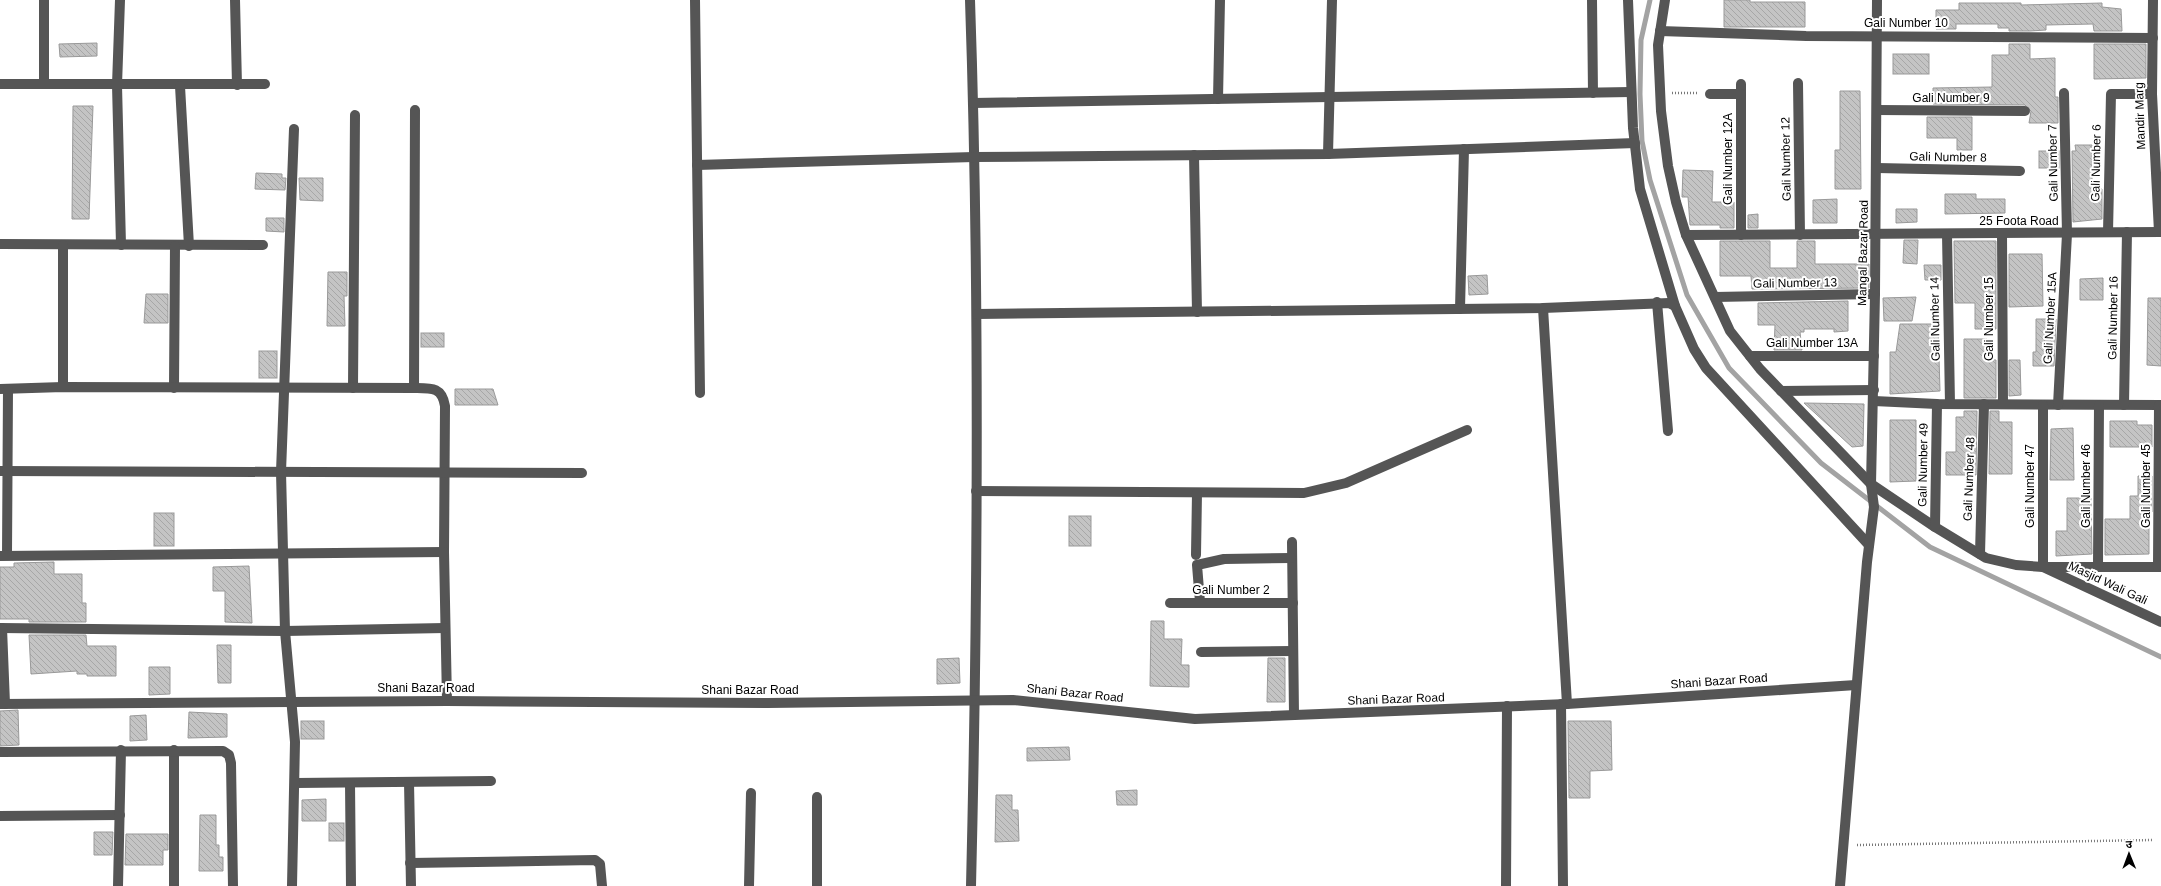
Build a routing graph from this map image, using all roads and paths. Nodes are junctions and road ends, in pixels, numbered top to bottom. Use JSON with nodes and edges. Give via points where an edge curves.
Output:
{"nodes":[{"id":1,"x":44,"y":0,"type":"edge"},
{"id":2,"x":120,"y":0,"type":"edge"},
{"id":3,"x":235,"y":0,"type":"edge"},
{"id":4,"x":695,"y":0,"type":"edge"},
{"id":5,"x":970,"y":0,"type":"edge"},
{"id":6,"x":1220,"y":0,"type":"edge"},
{"id":7,"x":1332,"y":0,"type":"edge"},
{"id":8,"x":1592,"y":0,"type":"edge"},
{"id":9,"x":1628,"y":0,"type":"edge"},
{"id":10,"x":1665,"y":0,"type":"edge"},
{"id":11,"x":1877,"y":0,"type":"edge"},
{"id":12,"x":2153,"y":0,"type":"edge"},
{"id":13,"x":1660,"y":31,"type":"junction"},
{"id":14,"x":1877,"y":36,"type":"junction"},
{"id":15,"x":2156,"y":42,"type":"edge"},
{"id":16,"x":1798,"y":83,"type":"dead end"},
{"id":17,"x":0,"y":84,"type":"edge"},
{"id":18,"x":44,"y":84,"type":"junction"},
{"id":19,"x":265,"y":84,"type":"dead end"},
{"id":20,"x":117,"y":85,"type":"junction"},
{"id":21,"x":237,"y":85,"type":"junction"},
{"id":22,"x":180,"y":86,"type":"junction"},
{"id":23,"x":1631,"y":92,"type":"junction"},
{"id":24,"x":1660,"y":92,"type":"junction"},
{"id":25,"x":1593,"y":93,"type":"junction"},
{"id":26,"x":2064,"y":93,"type":"dead end"},
{"id":27,"x":1710,"y":94,"type":"joint"},
{"id":28,"x":2152,"y":94,"type":"junction"},
{"id":29,"x":1330,"y":98,"type":"junction"},
{"id":30,"x":1218,"y":100,"type":"junction"},
{"id":31,"x":973,"y":103,"type":"junction"},
{"id":32,"x":415,"y":110,"type":"dead end"},
{"id":33,"x":1877,"y":110,"type":"junction"},
{"id":34,"x":2025,"y":111,"type":"dead end"},
{"id":35,"x":355,"y":115,"type":"dead end"},
{"id":36,"x":294,"y":129,"type":"dead end"},
{"id":37,"x":1635,"y":143,"type":"junction"},
{"id":38,"x":1464,"y":149,"type":"junction"},
{"id":39,"x":1328,"y":154,"type":"junction"},
{"id":40,"x":1194,"y":155,"type":"junction"},
{"id":41,"x":974,"y":156,"type":"junction"},
{"id":42,"x":697,"y":165,"type":"junction"},
{"id":43,"x":1877,"y":168,"type":"junction"},
{"id":44,"x":2020,"y":171,"type":"dead end"},
{"id":45,"x":2108,"y":232,"type":"junction"},
{"id":46,"x":2127,"y":232,"type":"junction"},
{"id":47,"x":2160,"y":232,"type":"edge"},
{"id":48,"x":1947,"y":234,"type":"junction"},
{"id":49,"x":2002,"y":234,"type":"junction"},
{"id":50,"x":2067,"y":234,"type":"junction"},
{"id":51,"x":1686,"y":235,"type":"junction"},
{"id":52,"x":1741,"y":235,"type":"junction"},
{"id":53,"x":1800,"y":235,"type":"junction"},
{"id":54,"x":1876,"y":235,"type":"junction"},
{"id":55,"x":0,"y":244,"type":"edge"},
{"id":56,"x":63,"y":244,"type":"junction"},
{"id":57,"x":121,"y":245,"type":"junction"},
{"id":58,"x":263,"y":245,"type":"dead end"},
{"id":59,"x":175,"y":246,"type":"junction"},
{"id":60,"x":189,"y":246,"type":"junction"},
{"id":61,"x":1875,"y":294,"type":"junction"},
{"id":62,"x":1715,"y":297,"type":"junction"},
{"id":63,"x":1657,"y":302,"type":"junction"},
{"id":64,"x":1675,"y":306,"type":"junction"},
{"id":65,"x":1543,"y":308,"type":"junction"},
{"id":66,"x":1460,"y":309,"type":"junction"},
{"id":67,"x":1197,"y":312,"type":"junction"},
{"id":68,"x":977,"y":314,"type":"junction"},
{"id":69,"x":1750,"y":356,"type":"junction"},
{"id":70,"x":1874,"y":356,"type":"junction"},
{"id":71,"x":63,"y":387,"type":"junction"},
{"id":72,"x":174,"y":388,"type":"junction"},
{"id":73,"x":286,"y":388,"type":"junction"},
{"id":74,"x":353,"y":388,"type":"junction"},
{"id":75,"x":414,"y":388,"type":"junction"},
{"id":76,"x":4,"y":389,"type":"edge"},
{"id":77,"x":1874,"y":390,"type":"junction"},
{"id":78,"x":1781,"y":391,"type":"junction"},
{"id":79,"x":700,"y":393,"type":"dead end"},
{"id":80,"x":1874,"y":401,"type":"junction"},
{"id":81,"x":1937,"y":404,"type":"junction"},
{"id":82,"x":1950,"y":404,"type":"junction"},
{"id":83,"x":1984,"y":404,"type":"junction"},
{"id":84,"x":2003,"y":404,"type":"junction"},
{"id":85,"x":2043,"y":405,"type":"junction"},
{"id":86,"x":2058,"y":405,"type":"junction"},
{"id":87,"x":2099,"y":405,"type":"junction"},
{"id":88,"x":2124,"y":405,"type":"junction"},
{"id":89,"x":2160,"y":405,"type":"edge"},
{"id":90,"x":1468,"y":430,"type":"dead end"},
{"id":91,"x":1668,"y":432,"type":"dead end"},
{"id":92,"x":4,"y":471,"type":"edge"},
{"id":93,"x":281,"y":472,"type":"junction"},
{"id":94,"x":446,"y":472,"type":"junction"},
{"id":95,"x":582,"y":473,"type":"dead end"},
{"id":96,"x":1871,"y":484,"type":"junction"},
{"id":97,"x":976,"y":491,"type":"junction"},
{"id":98,"x":1197,"y":493,"type":"junction"},
{"id":99,"x":1935,"y":527,"type":"junction"},
{"id":100,"x":1292,"y":542,"type":"dead end"},
{"id":101,"x":1869,"y":544,"type":"junction"},
{"id":102,"x":444,"y":552,"type":"junction"},
{"id":103,"x":284,"y":553,"type":"junction"},
{"id":104,"x":1196,"y":554,"type":"dead end"},
{"id":105,"x":1980,"y":554,"type":"junction"},
{"id":106,"x":4,"y":555,"type":"edge"},
{"id":107,"x":1291,"y":558,"type":"junction"},
{"id":108,"x":2043,"y":567,"type":"junction"},
{"id":109,"x":2098,"y":567,"type":"junction"},
{"id":110,"x":2160,"y":567,"type":"edge"},
{"id":111,"x":1200,"y":602,"type":"junction"},
{"id":112,"x":1170,"y":603,"type":"dead end"},
{"id":113,"x":1293,"y":603,"type":"junction"},
{"id":114,"x":2161,"y":622,"type":"edge"},
{"id":115,"x":1,"y":628,"type":"edge"},
{"id":116,"x":445,"y":628,"type":"junction"},
{"id":117,"x":285,"y":631,"type":"junction"},
{"id":118,"x":1293,"y":651,"type":"junction"},
{"id":119,"x":1201,"y":652,"type":"dead end"},
{"id":120,"x":1856,"y":685,"type":"junction"},
{"id":121,"x":975,"y":700,"type":"junction"},
{"id":122,"x":447,"y":701,"type":"junction"},
{"id":123,"x":290,"y":702,"type":"junction"},
{"id":124,"x":3,"y":704,"type":"edge"},
{"id":125,"x":1564,"y":704,"type":"junction"},
{"id":126,"x":1507,"y":706,"type":"junction"},
{"id":127,"x":1294,"y":715,"type":"junction"},
{"id":128,"x":121,"y":750,"type":"junction"},
{"id":129,"x":174,"y":750,"type":"junction"},
{"id":130,"x":0,"y":752,"type":"edge"},
{"id":131,"x":491,"y":781,"type":"dead end"},
{"id":132,"x":350,"y":782,"type":"junction"},
{"id":133,"x":409,"y":782,"type":"junction"},
{"id":134,"x":296,"y":783,"type":"junction"},
{"id":135,"x":750,"y":793,"type":"dead end"},
{"id":136,"x":817,"y":797,"type":"dead end"},
{"id":137,"x":120,"y":815,"type":"junction"},
{"id":138,"x":0,"y":816,"type":"edge"},
{"id":139,"x":2153,"y":840,"type":"dead end"},
{"id":140,"x":1842,"y":845,"type":"junction"},
{"id":141,"x":410,"y":862,"type":"junction"},
{"id":142,"x":118,"y":886,"type":"edge"},
{"id":143,"x":174,"y":886,"type":"edge"},
{"id":144,"x":233,"y":886,"type":"edge"},
{"id":145,"x":292,"y":886,"type":"edge"},
{"id":146,"x":351,"y":886,"type":"edge"},
{"id":147,"x":411,"y":886,"type":"edge"},
{"id":148,"x":602,"y":886,"type":"edge"},
{"id":149,"x":750,"y":886,"type":"edge"},
{"id":150,"x":817,"y":886,"type":"edge"},
{"id":151,"x":971,"y":886,"type":"edge"},
{"id":152,"x":1506,"y":886,"type":"edge"},
{"id":153,"x":1563,"y":886,"type":"edge"},
{"id":154,"x":1840,"y":886,"type":"edge"}],
"edges":[{"from":1,"to":18,"type":"street"},
{"from":2,"to":20,"type":"street"},
{"from":3,"to":21,"type":"street"},
{"from":4,"to":42,"type":"street"},
{"from":5,"to":31,"type":"street"},
{"from":6,"to":30,"type":"street"},
{"from":7,"to":29,"type":"street"},
{"from":8,"to":25,"type":"street"},
{"from":9,"to":23,"type":"street"},
{"from":10,"to":13,"type":"street"},
{"from":11,"to":14,"type":"street","name":"Mangal Bazar Road"},
{"from":12,"to":15,"type":"street","name":"Mandir Marg"},
{"from":13,"to":14,"type":"street","name":"Gali Number 10"},
{"from":13,"to":24,"type":"street"},
{"from":14,"to":15,"type":"street","name":"Gali Number 10"},
{"from":14,"to":33,"type":"street","name":"Mangal Bazar Road"},
{"from":15,"to":28,"type":"street","name":"Mandir Marg"},
{"from":16,"to":53,"type":"street","name":"Gali Number 12"},
{"from":17,"to":18,"type":"street"},
{"from":18,"to":20,"type":"street"},
{"from":19,"to":21,"type":"street"},
{"from":20,"to":22,"type":"street"},
{"from":20,"to":57,"type":"street"},
{"from":21,"to":22,"type":"street"},
{"from":22,"to":60,"type":"street"},
{"from":23,"to":25,"type":"street"},
{"from":23,"to":37,"type":"street"},
{"from":24,"to":27,"type":"path"},
{"from":24,"to":51,"type":"street","via":[[1668,166]]},
{"from":25,"to":29,"type":"street"},
{"from":26,"to":50,"type":"street","name":"Gali Number 7"},
{"from":27,"to":52,"type":"street","name":"Gali Number 12A","via":[[1741,89]]},
{"from":28,"to":45,"type":"street","name":"Gali Number 6","via":[[2111,94]]},
{"from":28,"to":47,"type":"street","name":"Mandir Marg"},
{"from":29,"to":30,"type":"street"},
{"from":29,"to":39,"type":"street"},
{"from":30,"to":31,"type":"street"},
{"from":31,"to":41,"type":"street"},
{"from":32,"to":75,"type":"street"},
{"from":33,"to":34,"type":"street","name":"Gali Number 9"},
{"from":33,"to":43,"type":"street","name":"Mangal Bazar Road"},
{"from":35,"to":74,"type":"street"},
{"from":36,"to":73,"type":"street"},
{"from":37,"to":38,"type":"street"},
{"from":37,"to":64,"type":"street","via":[[1640,189]]},
{"from":38,"to":39,"type":"street"},
{"from":38,"to":66,"type":"street"},
{"from":39,"to":40,"type":"street"},
{"from":40,"to":41,"type":"street"},
{"from":40,"to":67,"type":"street"},
{"from":41,"to":42,"type":"street"},
{"from":41,"to":68,"type":"street"},
{"from":42,"to":79,"type":"street"},
{"from":43,"to":44,"type":"street","name":"Gali Number 8"},
{"from":43,"to":54,"type":"street","name":"Mangal Bazar Road"},
{"from":45,"to":46,"type":"street","name":"25 Foota Road"},
{"from":45,"to":50,"type":"street","name":"25 Foota Road"},
{"from":46,"to":47,"type":"street","name":"25 Foota Road"},
{"from":46,"to":88,"type":"street","name":"Gali Number 16"},
{"from":48,"to":49,"type":"street","name":"25 Foota Road"},
{"from":48,"to":54,"type":"street","name":"25 Foota Road"},
{"from":48,"to":82,"type":"street","name":"Gali Number 14"},
{"from":49,"to":50,"type":"street","name":"25 Foota Road"},
{"from":49,"to":84,"type":"street","name":"Gali Number 15"},
{"from":50,"to":86,"type":"street","name":"Gali Number 15A"},
{"from":51,"to":52,"type":"street","name":"25 Foota Road"},
{"from":51,"to":62,"type":"street"},
{"from":52,"to":53,"type":"street","name":"25 Foota Road"},
{"from":53,"to":54,"type":"street","name":"25 Foota Road"},
{"from":54,"to":61,"type":"street","name":"Mangal Bazar Road"},
{"from":55,"to":56,"type":"street"},
{"from":56,"to":57,"type":"street"},
{"from":56,"to":71,"type":"street"},
{"from":57,"to":59,"type":"street"},
{"from":58,"to":60,"type":"street"},
{"from":59,"to":60,"type":"street"},
{"from":59,"to":72,"type":"street"},
{"from":61,"to":62,"type":"street","name":"Gali Number 13"},
{"from":61,"to":70,"type":"street","name":"Mangal Bazar Road"},
{"from":62,"to":69,"type":"street","via":[[1730,331]]},
{"from":63,"to":64,"type":"street"},
{"from":63,"to":65,"type":"street"},
{"from":63,"to":91,"type":"street"},
{"from":64,"to":101,"type":"street","via":[[1691,344],[1706,368]]},
{"from":65,"to":66,"type":"street"},
{"from":65,"to":125,"type":"street"},
{"from":66,"to":67,"type":"street"},
{"from":67,"to":68,"type":"street"},
{"from":68,"to":97,"type":"street"},
{"from":69,"to":70,"type":"street","name":"Gali Number 13A"},
{"from":69,"to":78,"type":"street"},
{"from":70,"to":77,"type":"street","name":"Mangal Bazar Road"},
{"from":71,"to":72,"type":"street"},
{"from":71,"to":76,"type":"street"},
{"from":72,"to":73,"type":"street"},
{"from":73,"to":74,"type":"street"},
{"from":73,"to":93,"type":"street"},
{"from":74,"to":75,"type":"street"},
{"from":75,"to":94,"type":"street","via":[[437,390],[443,396]]},
{"from":76,"to":92,"type":"street"},
{"from":77,"to":78,"type":"street"},
{"from":77,"to":80,"type":"street","name":"Mangal Bazar Road"},
{"from":78,"to":96,"type":"street"},
{"from":80,"to":81,"type":"street"},
{"from":80,"to":96,"type":"street","name":"Mangal Bazar Road"},
{"from":81,"to":82,"type":"street"},
{"from":81,"to":99,"type":"street","name":"Gali Number 49"},
{"from":82,"to":83,"type":"street"},
{"from":83,"to":84,"type":"street"},
{"from":83,"to":105,"type":"street","name":"Gali Number 48"},
{"from":84,"to":85,"type":"street"},
{"from":85,"to":86,"type":"street"},
{"from":85,"to":108,"type":"street","name":"Gali Number 47"},
{"from":86,"to":87,"type":"street"},
{"from":87,"to":88,"type":"street"},
{"from":87,"to":109,"type":"street","name":"Gali Number 46"},
{"from":88,"to":89,"type":"street"},
{"from":89,"to":110,"type":"street","name":"Gali Number 45"},
{"from":90,"to":98,"type":"street","via":[[1346,483],[1304,493]]},
{"from":92,"to":93,"type":"street"},
{"from":92,"to":106,"type":"street"},
{"from":93,"to":94,"type":"street"},
{"from":93,"to":103,"type":"street"},
{"from":94,"to":95,"type":"street"},
{"from":94,"to":102,"type":"street"},
{"from":96,"to":99,"type":"street"},
{"from":96,"to":101,"type":"street","name":"Mangal Bazar Road","via":[[1874,507]]},
{"from":97,"to":98,"type":"street"},
{"from":97,"to":121,"type":"street"},
{"from":98,"to":104,"type":"street"},
{"from":99,"to":105,"type":"street"},
{"from":100,"to":107,"type":"street"},
{"from":101,"to":120,"type":"street","name":"Mangal Bazar Road"},
{"from":102,"to":103,"type":"street"},
{"from":102,"to":116,"type":"street"},
{"from":103,"to":106,"type":"street"},
{"from":103,"to":117,"type":"street"},
{"from":105,"to":108,"type":"street","via":[[2001,562]]},
{"from":107,"to":111,"type":"street","via":[[1224,559],[1196,566]]},
{"from":107,"to":113,"type":"street"},
{"from":108,"to":109,"type":"street"},
{"from":108,"to":114,"type":"street","name":"Masjid Wali Gali"},
{"from":109,"to":110,"type":"street"},
{"from":111,"to":112,"type":"street","name":"Gali Number 2"},
{"from":111,"to":113,"type":"street","name":"Gali Number 2"},
{"from":113,"to":118,"type":"street"},
{"from":115,"to":117,"type":"street"},
{"from":115,"to":124,"type":"street"},
{"from":116,"to":117,"type":"street"},
{"from":116,"to":122,"type":"street"},
{"from":117,"to":123,"type":"street"},
{"from":118,"to":119,"type":"street"},
{"from":118,"to":127,"type":"street"},
{"from":120,"to":125,"type":"street","name":"Shani Bazar Road"},
{"from":120,"to":140,"type":"street","name":"Mangal Bazar Road"},
{"from":121,"to":122,"type":"street","name":"Shani Bazar Road","via":[[768,703]]},
{"from":121,"to":127,"type":"street","name":"Shani Bazar Road","via":[[1013,700],[1195,719]]},
{"from":121,"to":151,"type":"street"},
{"from":122,"to":123,"type":"street","name":"Shani Bazar Road"},
{"from":123,"to":124,"type":"street","name":"Shani Bazar Road"},
{"from":123,"to":134,"type":"street","via":[[295,742]]},
{"from":125,"to":126,"type":"street","name":"Shani Bazar Road"},
{"from":125,"to":153,"type":"street"},
{"from":126,"to":127,"type":"street","name":"Shani Bazar Road"},
{"from":126,"to":152,"type":"street"},
{"from":128,"to":129,"type":"street"},
{"from":128,"to":130,"type":"street"},
{"from":128,"to":137,"type":"street"},
{"from":129,"to":143,"type":"street"},
{"from":129,"to":144,"type":"street","via":[[214,749],[229,755]]},
{"from":131,"to":133,"type":"street"},
{"from":132,"to":133,"type":"street"},
{"from":132,"to":134,"type":"street"},
{"from":132,"to":146,"type":"street"},
{"from":133,"to":141,"type":"street"},
{"from":134,"to":145,"type":"street"},
{"from":135,"to":149,"type":"street"},
{"from":136,"to":150,"type":"street"},
{"from":137,"to":138,"type":"street"},
{"from":137,"to":142,"type":"street"},
{"from":139,"to":140,"type":"path"},
{"from":140,"to":154,"type":"street","name":"Mangal Bazar Road"},
{"from":141,"to":147,"type":"street"},
{"from":141,"to":148,"type":"street","via":[[595,860],[600,864]]}]}
